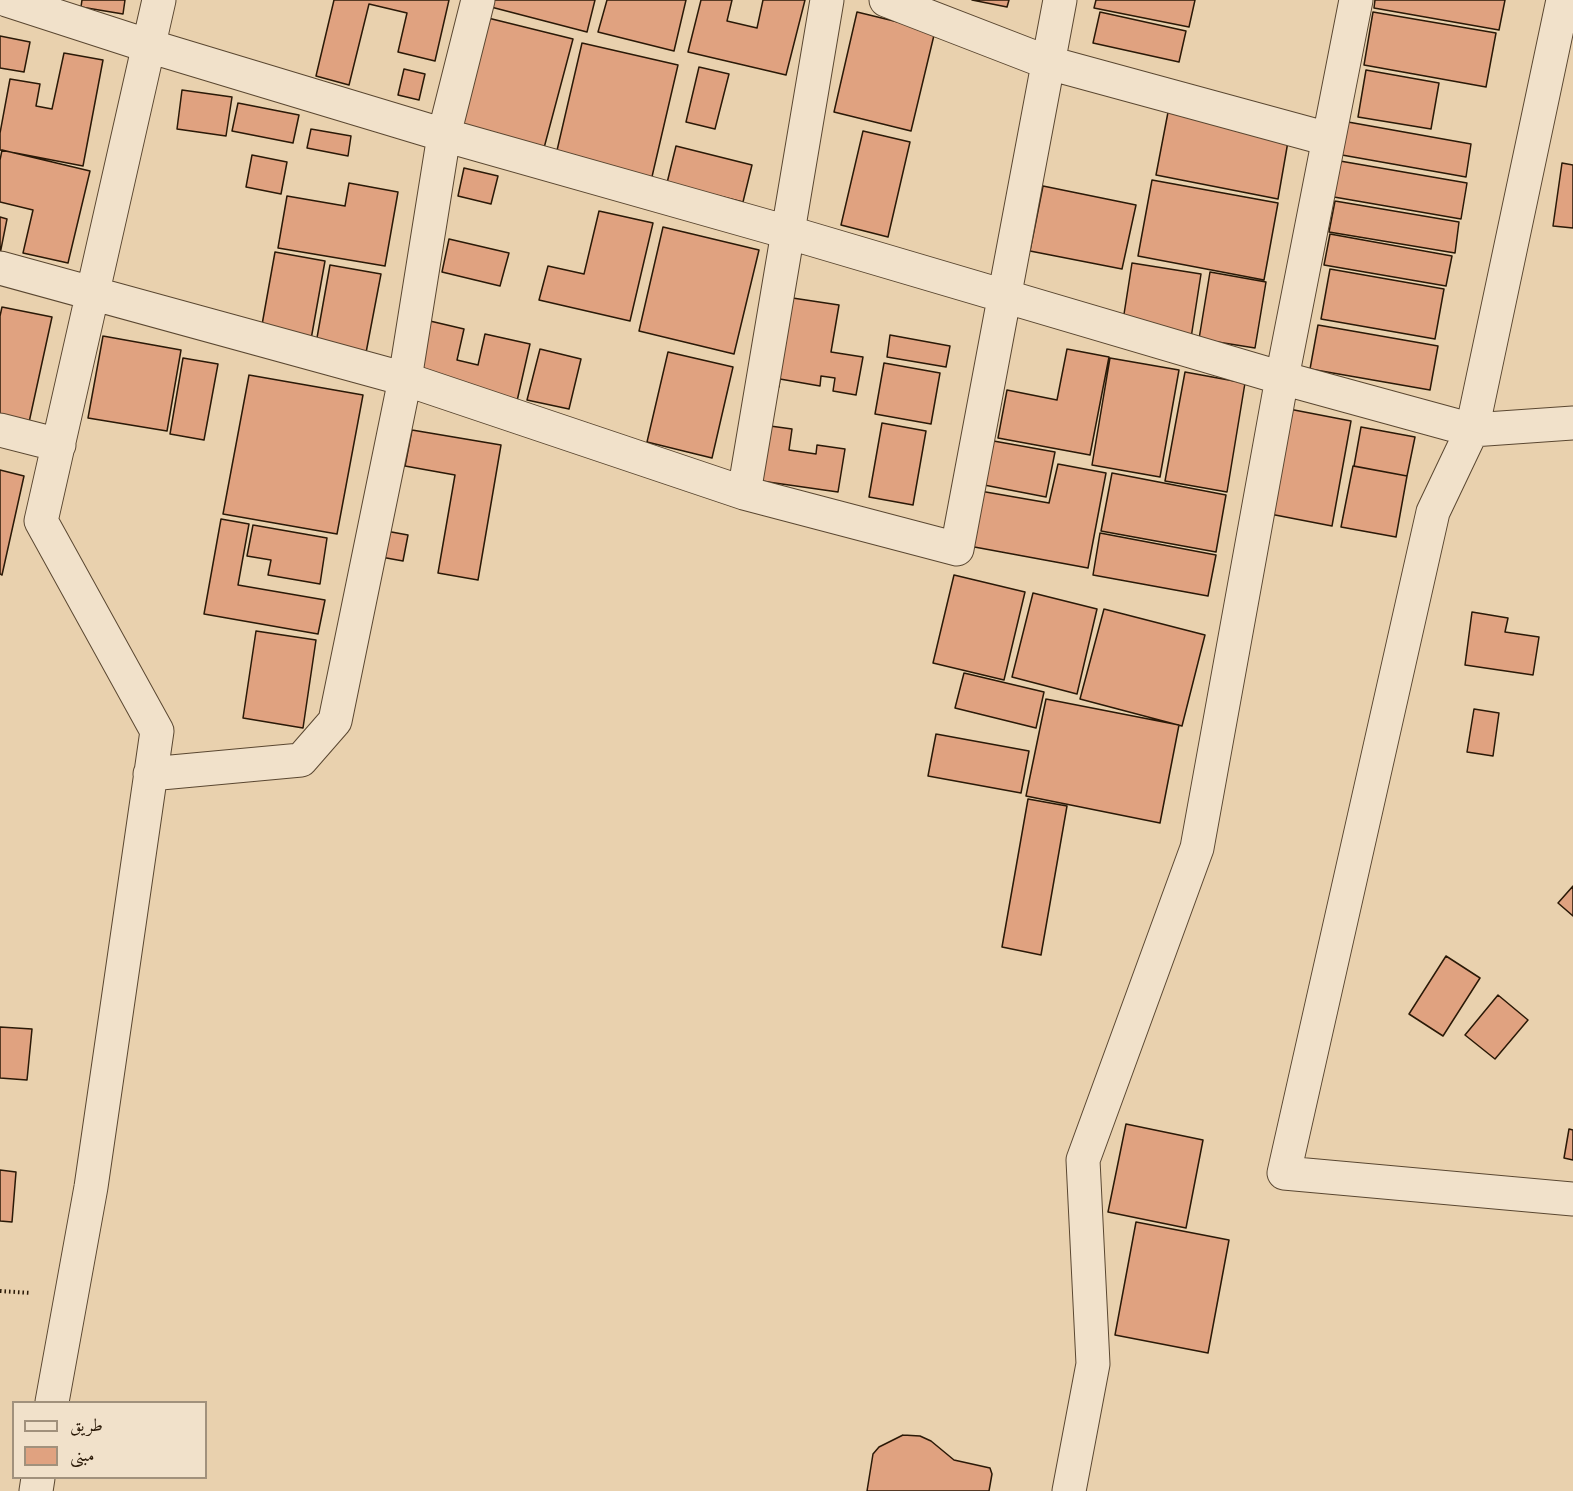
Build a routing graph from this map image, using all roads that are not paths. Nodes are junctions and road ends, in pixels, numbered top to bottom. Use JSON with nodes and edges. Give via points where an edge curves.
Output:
{"nodes":[{"id":1,"x":7,"y":0,"type":"edge"},
{"id":2,"x":159,"y":0,"type":"edge"},
{"id":3,"x":478,"y":0,"type":"edge"},
{"id":4,"x":827,"y":0,"type":"edge"},
{"id":5,"x":886,"y":0,"type":"edge"},
{"id":6,"x":1060,"y":0,"type":"edge"},
{"id":7,"x":1356,"y":0,"type":"edge"},
{"id":8,"x":1563,"y":0,"type":"edge"},
{"id":9,"x":149,"y":46,"type":"junction"},
{"id":10,"x":1049,"y":63,"type":"junction"},
{"id":11,"x":444,"y":135,"type":"junction"},
{"id":12,"x":1329,"y":139,"type":"junction"},
{"id":13,"x":787,"y":232,"type":"junction"},
{"id":14,"x":0,"y":268,"type":"edge"},
{"id":15,"x":93,"y":293,"type":"junction"},
{"id":16,"x":1003,"y":296,"type":"junction"},
{"id":17,"x":1282,"y":378,"type":"junction"},
{"id":18,"x":405,"y":380,"type":"junction"},
{"id":19,"x":1573,"y":423,"type":"edge"},
{"id":20,"x":0,"y":430,"type":"edge"},
{"id":21,"x":1472,"y":430,"type":"junction"},
{"id":22,"x":58,"y":445,"type":"junction"},
{"id":23,"x":744,"y":493,"type":"junction"},
{"id":24,"x":150,"y":774,"type":"junction"},
{"id":25,"x":1573,"y":1199,"type":"edge"},
{"id":26,"x":52,"y":1401,"type":"edge"},
{"id":27,"x":1069,"y":1491,"type":"edge"}],
"edges":[{"from":1,"to":9,"type":"street"},
{"from":2,"to":9,"type":"street"},
{"from":3,"to":11,"type":"street"},
{"from":4,"to":13,"type":"street"},
{"from":5,"to":10,"type":"street"},
{"from":6,"to":10,"type":"street"},
{"from":7,"to":12,"type":"street"},
{"from":8,"to":21,"type":"street"},
{"from":9,"to":11,"type":"street"},
{"from":9,"to":15,"type":"street"},
{"from":10,"to":12,"type":"street"},
{"from":10,"to":16,"type":"street"},
{"from":11,"to":13,"type":"street"},
{"from":11,"to":18,"type":"street"},
{"from":12,"to":17,"type":"street"},
{"from":13,"to":16,"type":"street"},
{"from":13,"to":23,"type":"street"},
{"from":14,"to":15,"type":"street"},
{"from":15,"to":18,"type":"street"},
{"from":15,"to":22,"type":"street"},
{"from":16,"to":17,"type":"street"},
{"from":16,"to":23,"type":"street","via":[[957,549]]},
{"from":17,"to":21,"type":"street"},
{"from":17,"to":27,"type":"street","via":[[1197,848],[1083,1160],[1093,1364]]},
{"from":18,"to":23,"type":"street"},
{"from":18,"to":24,"type":"street","via":[[335,721],[301,760]]},
{"from":19,"to":21,"type":"street"},
{"from":20,"to":22,"type":"street"},
{"from":21,"to":25,"type":"street","via":[[1433,512],[1284,1173]]},
{"from":22,"to":24,"type":"street","via":[[41,521],[157,731]]},
{"from":24,"to":26,"type":"street","via":[[91,1187]]}]}
